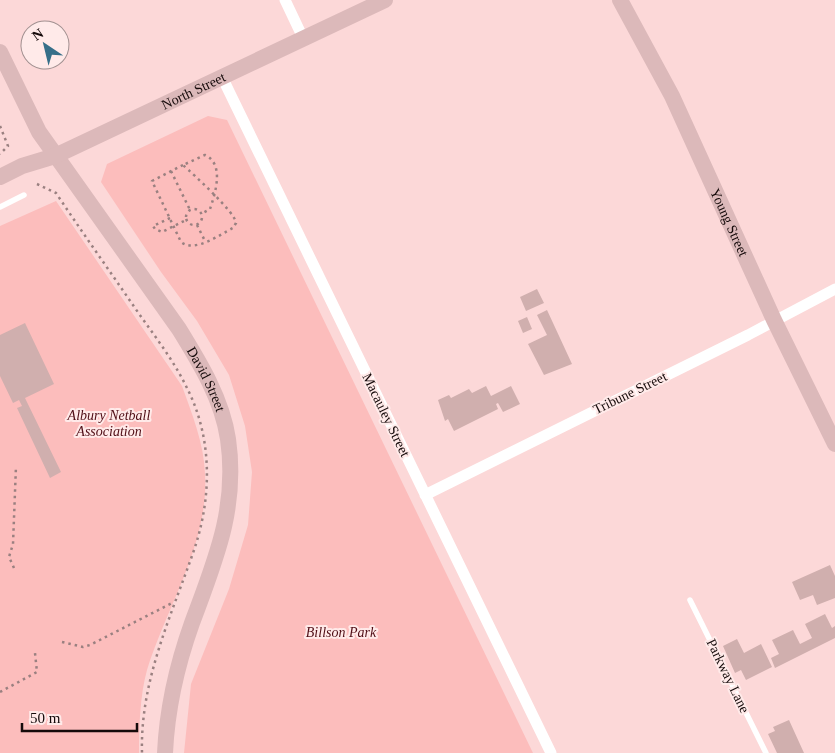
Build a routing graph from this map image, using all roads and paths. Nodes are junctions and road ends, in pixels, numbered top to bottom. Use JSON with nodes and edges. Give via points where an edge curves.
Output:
{"nodes":[{"id":1,"x":285,"y":0,"type":"edge"},
{"id":2,"x":386,"y":0,"type":"edge"},
{"id":3,"x":619,"y":0,"type":"edge"},
{"id":4,"x":304,"y":40,"type":"junction"},
{"id":5,"x":0,"y":52,"type":"edge"},
{"id":6,"x":222,"y":77,"type":"junction"},
{"id":7,"x":0,"y":126,"type":"edge"},
{"id":8,"x":0,"y":154,"type":"edge"},
{"id":9,"x":55,"y":156,"type":"junction"},
{"id":10,"x":183,"y":165,"type":"junction"},
{"id":11,"x":171,"y":171,"type":"junction"},
{"id":12,"x":0,"y":177,"type":"edge"},
{"id":13,"x":37,"y":184,"type":"dead end"},
{"id":14,"x":24,"y":195,"type":"dead end"},
{"id":15,"x":214,"y":196,"type":"junction"},
{"id":16,"x":0,"y":207,"type":"edge"},
{"id":17,"x":190,"y":210,"type":"junction"},
{"id":18,"x":201,"y":214,"type":"junction"},
{"id":19,"x":170,"y":218,"type":"junction"},
{"id":20,"x":186,"y":220,"type":"junction"},
{"id":21,"x":197,"y":224,"type":"junction"},
{"id":22,"x":174,"y":226,"type":"junction"},
{"id":23,"x":205,"y":241,"type":"junction"},
{"id":24,"x":835,"y":289,"type":"edge"},
{"id":25,"x":774,"y":320,"type":"junction"},
{"id":26,"x":835,"y":444,"type":"edge"},
{"id":27,"x":16,"y":466,"type":"dead end"},
{"id":28,"x":424,"y":494,"type":"junction"},
{"id":29,"x":14,"y":568,"type":"dead end"},
{"id":30,"x":690,"y":600,"type":"dead end"},
{"id":31,"x":175,"y":602,"type":"junction"},
{"id":32,"x":62,"y":642,"type":"dead end"},
{"id":33,"x":35,"y":653,"type":"dead end"},
{"id":34,"x":0,"y":692,"type":"edge"},
{"id":35,"x":142,"y":753,"type":"edge"},
{"id":36,"x":164,"y":753,"type":"edge"},
{"id":37,"x":551,"y":753,"type":"edge"},
{"id":38,"x":766,"y":753,"type":"edge"}],
"edges":[{"from":1,"to":4,"type":"street"},
{"from":2,"to":4,"type":"main road","name":"North Street"},
{"from":3,"to":25,"type":"main road","name":"Young Street","via":[[672,96]]},
{"from":4,"to":6,"type":"main road","name":"North Street"},
{"from":5,"to":9,"type":"main road","name":"David Street","via":[[36,127]]},
{"from":6,"to":9,"type":"main road","name":"North Street"},
{"from":6,"to":28,"type":"street","name":"Macauley Street"},
{"from":7,"to":8,"type":"path","via":[[8,146]]},
{"from":9,"to":12,"type":"main road","name":"North Street"},
{"from":9,"to":36,"type":"main road","name":"David Street","via":[[192,350],[216,399],[228,440],[231,484],[226,525],[191,625],[174,686]]},
{"from":10,"to":11,"type":"path"},
{"from":10,"to":15,"type":"path"},
{"from":10,"to":15,"type":"path","via":[[203,156],[209,157],[217,174]]},
{"from":11,"to":17,"type":"path"},
{"from":11,"to":19,"type":"path","via":[[152,181]]},
{"from":13,"to":31,"type":"path","via":[[56,193],[166,353],[188,389],[194,407],[206,450],[207,491],[198,538]]},
{"from":14,"to":16,"type":"lane"},
{"from":15,"to":18,"type":"path","via":[[210,210]]},
{"from":15,"to":23,"type":"path","via":[[236,223],[233,228]]},
{"from":17,"to":18,"type":"path"},
{"from":17,"to":20,"type":"path"},
{"from":18,"to":21,"type":"path","via":[[201,221]]},
{"from":19,"to":22,"type":"path"},
{"from":19,"to":22,"type":"path","via":[[153,226],[158,232]]},
{"from":20,"to":21,"type":"path"},
{"from":20,"to":22,"type":"path"},
{"from":21,"to":23,"type":"path"},
{"from":22,"to":23,"type":"path","via":[[184,244],[195,246]]},
{"from":24,"to":25,"type":"street","name":"Tribune Street"},
{"from":25,"to":26,"type":"main road","name":"Young Street"},
{"from":25,"to":28,"type":"street","name":"Tribune Street"},
{"from":27,"to":29,"type":"path","via":[[13,544],[9,557]]},
{"from":28,"to":37,"type":"street","name":"Macauley Street"},
{"from":30,"to":38,"type":"lane","name":"Parkway Lane"},
{"from":31,"to":32,"type":"path","via":[[83,647]]},
{"from":31,"to":35,"type":"path","via":[[154,660],[141,730]]},
{"from":33,"to":34,"type":"path","via":[[37,672]]}]}
